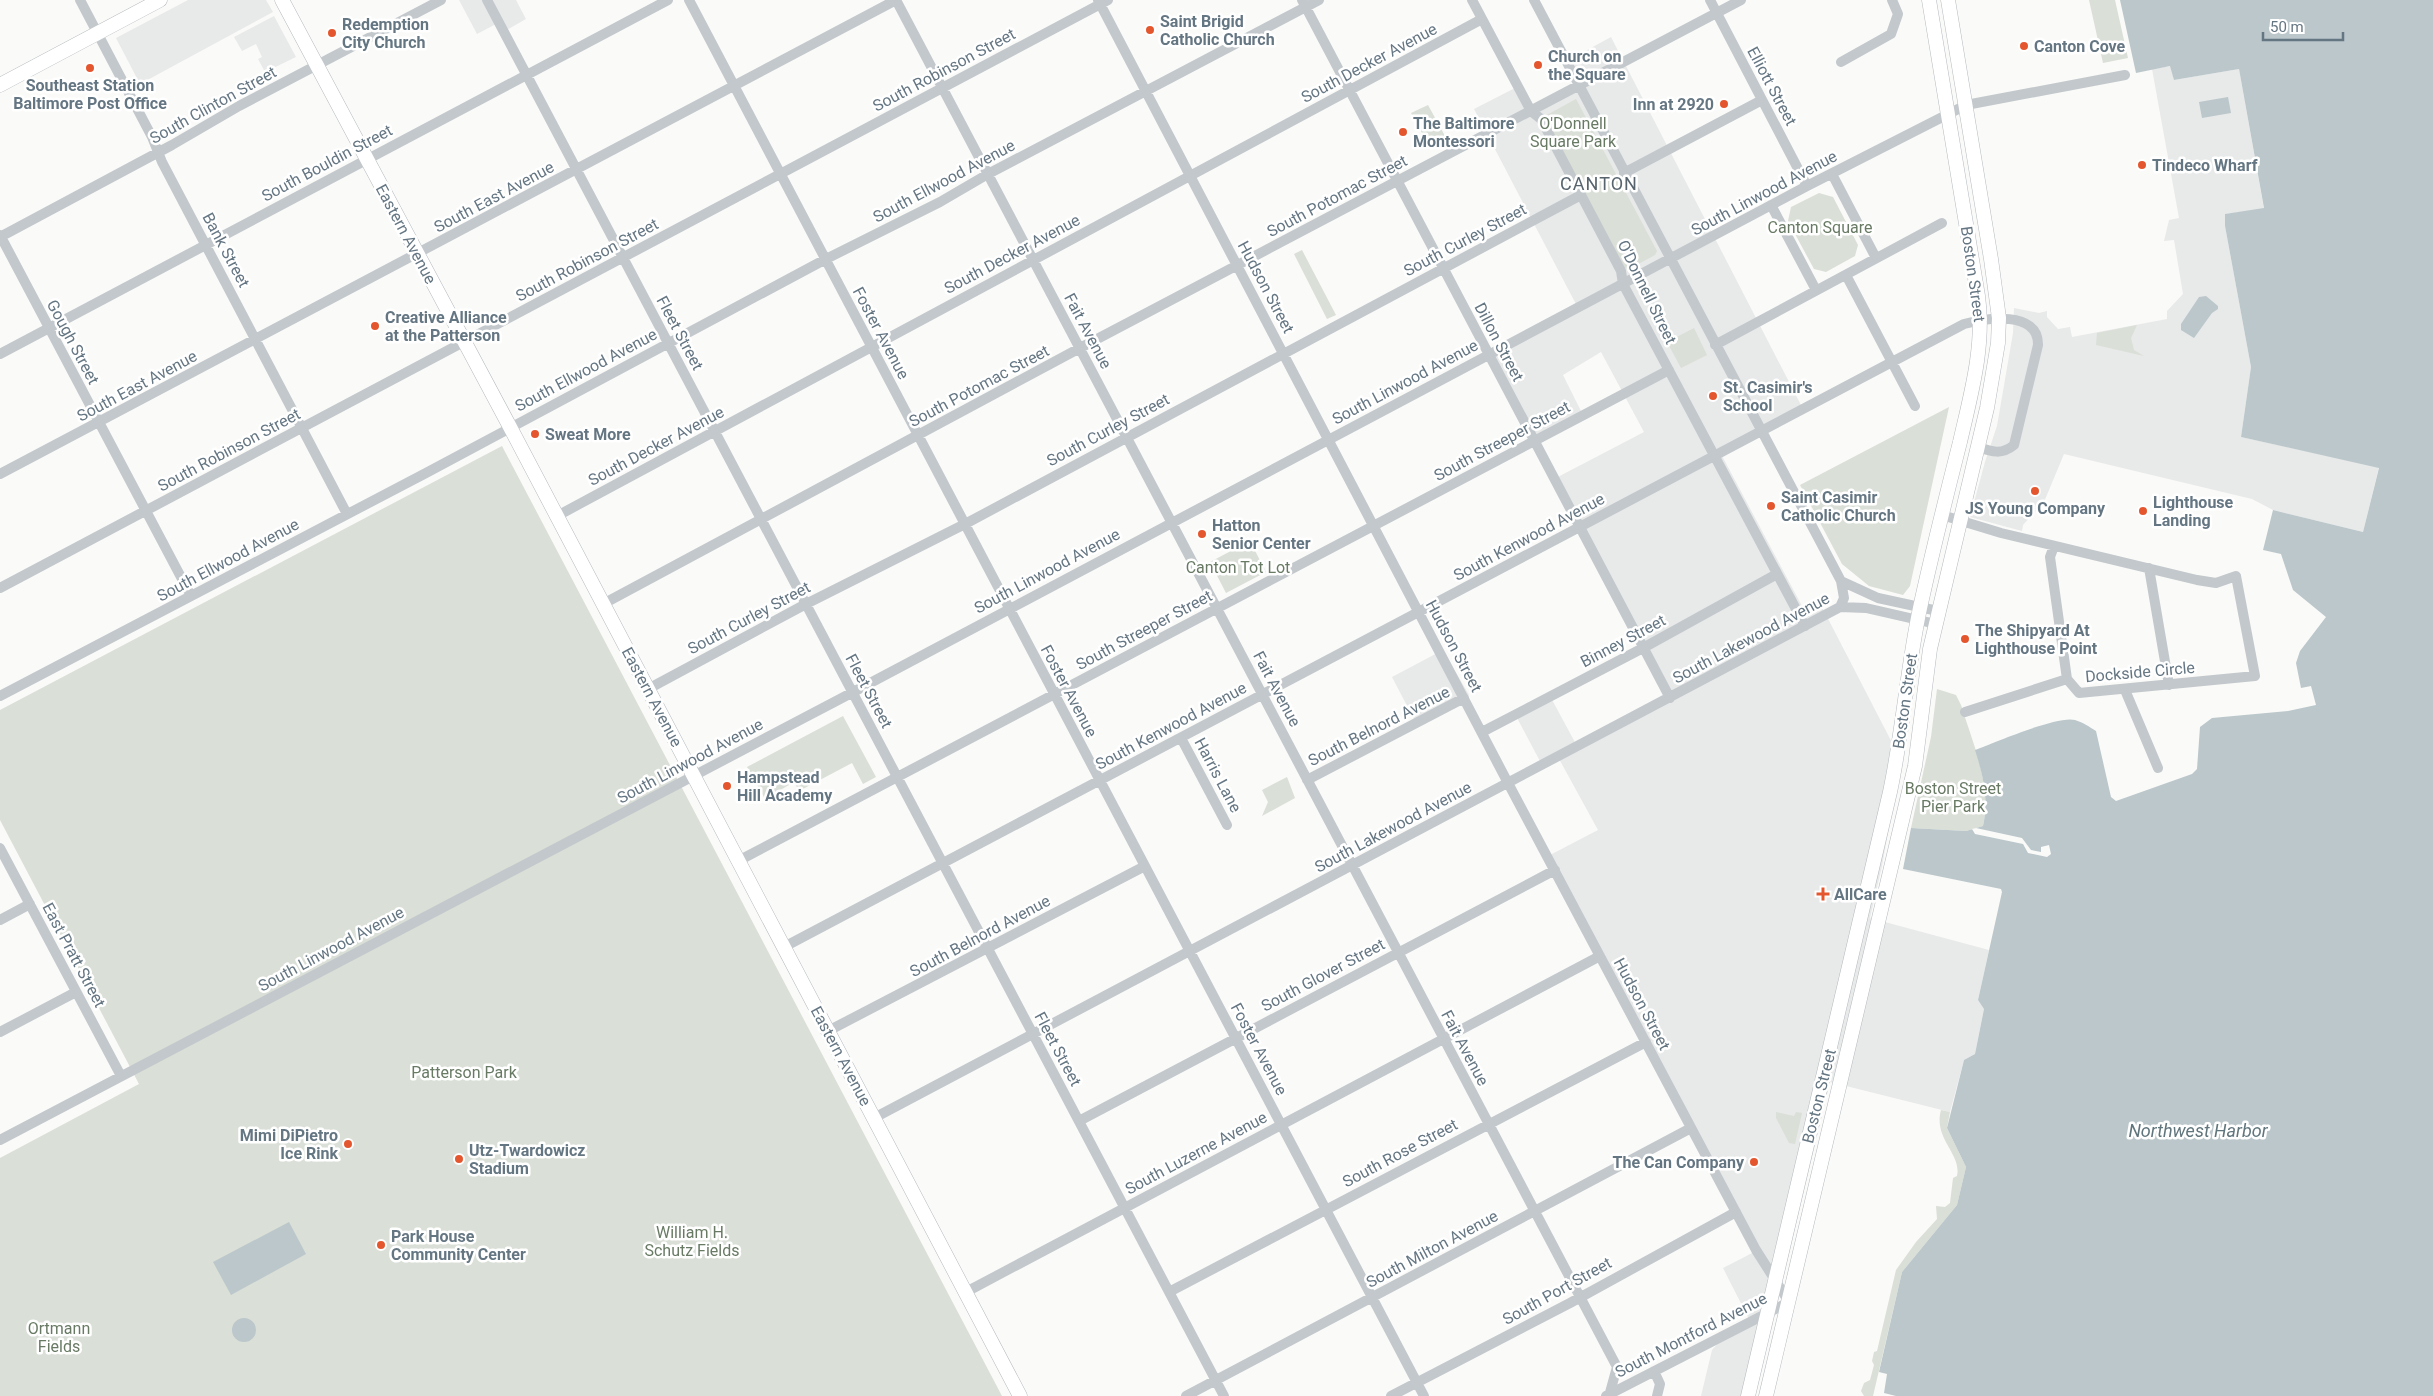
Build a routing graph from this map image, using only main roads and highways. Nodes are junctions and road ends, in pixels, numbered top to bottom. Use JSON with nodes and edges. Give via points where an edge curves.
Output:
{"nodes":[{"id":1,"x":160,"y":0,"type":"edge"},
{"id":2,"x":282,"y":0,"type":"edge"},
{"id":3,"x":1928,"y":0,"type":"edge"},
{"id":4,"x":1948,"y":0,"type":"edge"},
{"id":5,"x":0,"y":85,"type":"edge"},
{"id":6,"x":1020,"y":1396,"type":"edge"},
{"id":7,"x":1748,"y":1396,"type":"edge"},
{"id":8,"x":1766,"y":1396,"type":"edge"}],
"edges":[{"from":1,"to":5,"type":"main road"},
{"from":2,"to":6,"type":"main road","name":"Eastern Avenue"},
{"from":3,"to":7,"type":"main road","name":"Boston Street","via":[[1981,319],[1979,347],[1919,614],[1898,754]]},
{"from":4,"to":8,"type":"main road","name":"Boston Street","via":[[1999,318],[1996,362],[1930,649],[1914,766]]}]}
